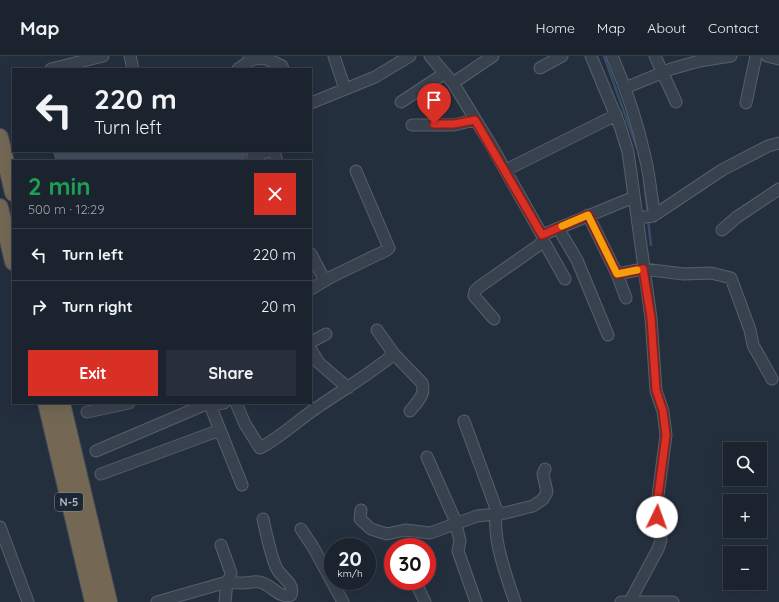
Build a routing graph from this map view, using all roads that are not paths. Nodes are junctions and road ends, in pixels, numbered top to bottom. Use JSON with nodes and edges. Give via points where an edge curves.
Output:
{"nodes":[{"id":1,"x":104,"y":56,"type":"edge"},
{"id":2,"x":130,"y":56,"type":"edge"},
{"id":3,"x":334,"y":56,"type":"edge"},
{"id":4,"x":410,"y":56,"type":"edge"},
{"id":5,"x":430,"y":56,"type":"edge"},
{"id":6,"x":493,"y":56,"type":"edge"},
{"id":7,"x":562,"y":56,"type":"edge"},
{"id":8,"x":591,"y":56,"type":"edge"},
{"id":9,"x":612,"y":56,"type":"edge"},
{"id":10,"x":655,"y":56,"type":"edge"},
{"id":11,"x":730,"y":56,"type":"edge"},
{"id":12,"x":756,"y":56,"type":"edge"},
{"id":13,"x":766,"y":56,"type":"edge"},
{"id":14,"x":250,"y":58,"type":"edge"},
{"id":15,"x":779,"y":59,"type":"edge"},
{"id":16,"x":89,"y":61,"type":"edge"},
{"id":17,"x":66,"y":63,"type":"edge"},
{"id":18,"x":54,"y":68,"type":"edge"},
{"id":19,"x":133,"y":68,"type":"edge"},
{"id":20,"x":239,"y":68,"type":"edge"},
{"id":21,"x":283,"y":68,"type":"edge"},
{"id":22,"x":540,"y":68,"type":"dead end"},
{"id":23,"x":445,"y":73,"type":"junction"},
{"id":24,"x":662,"y":73,"type":"junction"},
{"id":25,"x":453,"y":83,"type":"junction"},
{"id":26,"x":625,"y":88,"type":"junction"},
{"id":27,"x":345,"y":89,"type":"junction"},
{"id":28,"x":401,"y":102,"type":"dead end"},
{"id":29,"x":676,"y":102,"type":"dead end"},
{"id":30,"x":312,"y":103,"type":"edge"},
{"id":31,"x":746,"y":104,"type":"dead end"},
{"id":32,"x":616,"y":115,"type":"junction"},
{"id":33,"x":475,"y":120,"type":"junction"},
{"id":34,"x":412,"y":125,"type":"dead end"},
{"id":35,"x":630,"y":130,"type":"junction"},
{"id":36,"x":0,"y":137,"type":"edge"},
{"id":37,"x":779,"y":143,"type":"edge"},
{"id":38,"x":266,"y":152,"type":"edge"},
{"id":39,"x":252,"y":160,"type":"edge"},
{"id":40,"x":506,"y":170,"type":"junction"},
{"id":41,"x":356,"y":171,"type":"dead end"},
{"id":42,"x":12,"y":189,"type":"edge"},
{"id":43,"x":779,"y":189,"type":"edge"},
{"id":44,"x":634,"y":197,"type":"junction"},
{"id":45,"x":0,"y":207,"type":"edge"},
{"id":46,"x":588,"y":215,"type":"junction"},
{"id":47,"x":647,"y":217,"type":"junction"},
{"id":48,"x":558,"y":228,"type":"junction"},
{"id":49,"x":722,"y":230,"type":"dead end"},
{"id":50,"x":542,"y":237,"type":"junction"},
{"id":51,"x":312,"y":256,"type":"edge"},
{"id":52,"x":12,"y":258,"type":"edge"},
{"id":53,"x":650,"y":269,"type":"junction"},
{"id":54,"x":617,"y":274,"type":"junction"},
{"id":55,"x":565,"y":279,"type":"dead end"},
{"id":56,"x":325,"y":281,"type":"junction"},
{"id":57,"x":312,"y":288,"type":"edge"},
{"id":58,"x":626,"y":298,"type":"dead end"},
{"id":59,"x":494,"y":320,"type":"dead end"},
{"id":60,"x":377,"y":330,"type":"dead end"},
{"id":61,"x":326,"y":334,"type":"dead end"},
{"id":62,"x":608,"y":335,"type":"dead end"},
{"id":63,"x":312,"y":341,"type":"edge"},
{"id":64,"x":312,"y":352,"type":"edge"},
{"id":65,"x":394,"y":354,"type":"junction"},
{"id":66,"x":772,"y":379,"type":"dead end"},
{"id":67,"x":348,"y":388,"type":"junction"},
{"id":68,"x":46,"y":404,"type":"edge"},
{"id":69,"x":62,"y":404,"type":"edge"},
{"id":70,"x":124,"y":404,"type":"edge"},
{"id":71,"x":219,"y":404,"type":"edge"},
{"id":72,"x":236,"y":404,"type":"edge"},
{"id":73,"x":210,"y":406,"type":"junction"},
{"id":74,"x":410,"y":411,"type":"dead end"},
{"id":75,"x":87,"y":412,"type":"dead end"},
{"id":76,"x":464,"y":421,"type":"dead end"},
{"id":77,"x":220,"y":430,"type":"junction"},
{"id":78,"x":96,"y":451,"type":"dead end"},
{"id":79,"x":427,"y":456,"type":"dead end"},
{"id":80,"x":545,"y":469,"type":"dead end"},
{"id":81,"x":101,"y":474,"type":"dead end"},
{"id":82,"x":242,"y":485,"type":"dead end"},
{"id":83,"x":360,"y":510,"type":"dead end"},
{"id":84,"x":497,"y":514,"type":"junction"},
{"id":85,"x":263,"y":519,"type":"dead end"},
{"id":86,"x":456,"y":524,"type":"junction"},
{"id":87,"x":0,"y":527,"type":"edge"},
{"id":88,"x":301,"y":529,"type":"dead end"},
{"id":89,"x":221,"y":545,"type":"dead end"},
{"id":90,"x":227,"y":582,"type":"junction"},
{"id":91,"x":419,"y":590,"type":"edge"},
{"id":92,"x":28,"y":602,"type":"edge"},
{"id":93,"x":93,"y":602,"type":"edge"},
{"id":94,"x":109,"y":602,"type":"edge"},
{"id":95,"x":157,"y":602,"type":"edge"},
{"id":96,"x":225,"y":602,"type":"edge"},
{"id":97,"x":343,"y":602,"type":"edge"},
{"id":98,"x":425,"y":602,"type":"edge"},
{"id":99,"x":476,"y":602,"type":"edge"},
{"id":100,"x":515,"y":602,"type":"edge"},
{"id":101,"x":629,"y":602,"type":"edge"},
{"id":102,"x":673,"y":602,"type":"edge"}],
"edges":[{"from":1,"to":16,"type":"street"},
{"from":2,"to":19,"type":"street"},
{"from":3,"to":27,"type":"street"},
{"from":4,"to":27,"type":"street","via":[[375,77]]},
{"from":5,"to":23,"type":"street"},
{"from":6,"to":25,"type":"street"},
{"from":7,"to":22,"type":"street"},
{"from":8,"to":32,"type":"street"},
{"from":9,"to":26,"type":"street"},
{"from":10,"to":24,"type":"street"},
{"from":11,"to":24,"type":"street","via":[[699,61]]},
{"from":12,"to":31,"type":"street"},
{"from":13,"to":15,"type":"street"},
{"from":14,"to":20,"type":"street"},
{"from":14,"to":21,"type":"street","via":[[259,57]]},
{"from":16,"to":17,"type":"street"},
{"from":17,"to":18,"type":"street"},
{"from":23,"to":25,"type":"street"},
{"from":23,"to":28,"type":"street"},
{"from":24,"to":26,"type":"street"},
{"from":24,"to":29,"type":"street"},
{"from":25,"to":33,"type":"street"},
{"from":26,"to":35,"type":"street","via":[[632,107]]},
{"from":27,"to":30,"type":"street"},
{"from":32,"to":35,"type":"street"},
{"from":32,"to":40,"type":"street"},
{"from":33,"to":34,"type":"street","via":[[454,124]]},
{"from":33,"to":40,"type":"street"},
{"from":35,"to":44,"type":"street","via":[[628,152]]},
{"from":35,"to":47,"type":"street","via":[[646,162]]},
{"from":36,"to":42,"type":"highway"},
{"from":37,"to":47,"type":"street","via":[[722,170]]},
{"from":38,"to":39,"type":"street","via":[[253,156]]},
{"from":40,"to":50,"type":"street"},
{"from":41,"to":56,"type":"street","via":[[389,248]]},
{"from":43,"to":49,"type":"street"},
{"from":44,"to":46,"type":"street"},
{"from":44,"to":47,"type":"street"},
{"from":45,"to":52,"type":"highway"},
{"from":46,"to":48,"type":"street"},
{"from":46,"to":54,"type":"street"},
{"from":47,"to":53,"type":"street"},
{"from":48,"to":50,"type":"street"},
{"from":48,"to":62,"type":"street","via":[[577,260]]},
{"from":50,"to":55,"type":"street"},
{"from":50,"to":59,"type":"street","via":[[539,245],[475,292],[474,296]]},
{"from":51,"to":56,"type":"street"},
{"from":53,"to":54,"type":"street"},
{"from":53,"to":66,"type":"street","via":[[684,274],[711,273],[731,278],[753,345]]},
{"from":53,"to":101,"type":"street","via":[[656,390],[663,411],[666,435],[656,511],[661,540]]},
{"from":54,"to":58,"type":"street"},
{"from":56,"to":57,"type":"street"},
{"from":60,"to":65,"type":"street"},
{"from":61,"to":63,"type":"street"},
{"from":64,"to":67,"type":"street","via":[[319,363]]},
{"from":65,"to":67,"type":"street"},
{"from":65,"to":74,"type":"street","via":[[424,388],[423,394]]},
{"from":67,"to":72,"type":"street","via":[[260,448]]},
{"from":68,"to":93,"type":"highway","number":"N-5"},
{"from":69,"to":94,"type":"highway","number":"N-5"},
{"from":70,"to":75,"type":"street"},
{"from":71,"to":73,"type":"street"},
{"from":73,"to":77,"type":"street"},
{"from":73,"to":78,"type":"street","via":[[204,405]]},
{"from":76,"to":84,"type":"street"},
{"from":77,"to":81,"type":"street"},
{"from":77,"to":82,"type":"street"},
{"from":79,"to":86,"type":"street"},
{"from":80,"to":84,"type":"street","via":[[543,474],[548,492],[543,499],[533,506]]},
{"from":83,"to":86,"type":"street","via":[[360,519],[367,526],[387,534],[405,530],[430,533]]},
{"from":84,"to":86,"type":"street","via":[[480,516]]},
{"from":84,"to":100,"type":"street","via":[[495,520],[501,559]]},
{"from":85,"to":90,"type":"street","via":[[276,567],[291,585],[291,595],[286,597],[259,582]]},
{"from":86,"to":99,"type":"street","via":[[460,541],[458,551]]},
{"from":87,"to":92,"type":"street"},
{"from":88,"to":97,"type":"street"},
{"from":89,"to":90,"type":"street","via":[[231,573]]},
{"from":90,"to":95,"type":"street"},
{"from":90,"to":96,"type":"street"},
{"from":91,"to":98,"type":"street"},
{"from":101,"to":102,"type":"street"}]}
